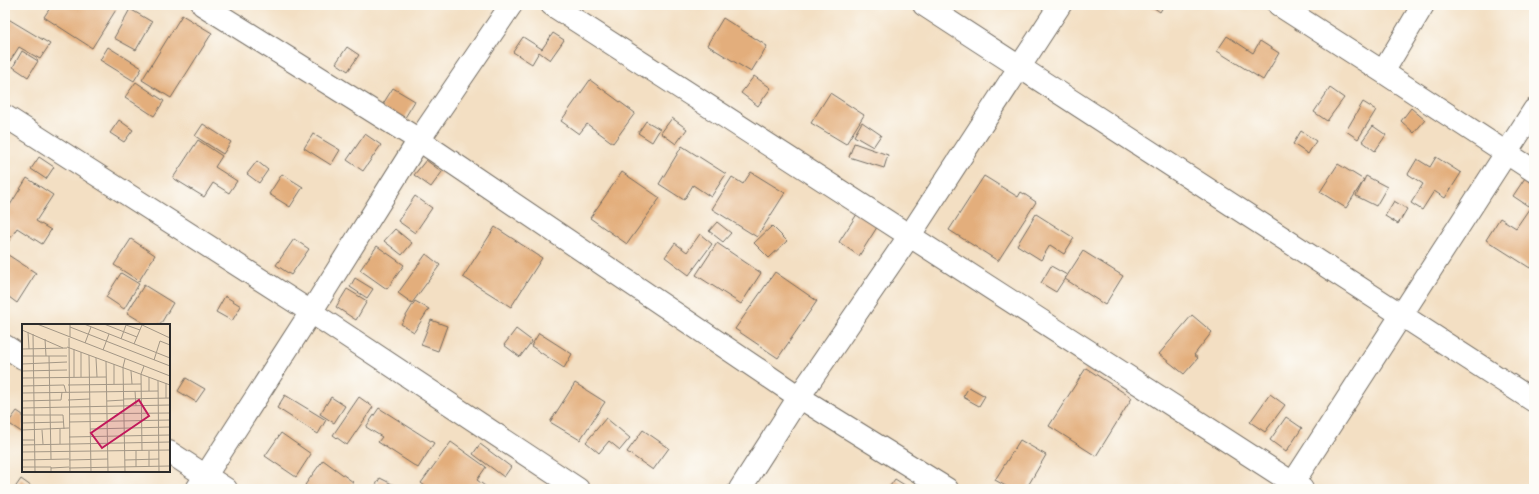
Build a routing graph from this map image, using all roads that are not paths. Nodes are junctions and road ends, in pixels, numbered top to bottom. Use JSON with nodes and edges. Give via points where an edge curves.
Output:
{"nodes":[{"id":1,"x":203,"y":5,"type":"edge"},
{"id":2,"x":511,"y":5,"type":"edge"},
{"id":3,"x":552,"y":5,"type":"edge"},
{"id":4,"x":924,"y":5,"type":"edge"},
{"id":5,"x":1060,"y":5,"type":"edge"},
{"id":6,"x":1279,"y":5,"type":"edge"},
{"id":7,"x":1423,"y":5,"type":"edge"},
{"id":8,"x":1019,"y":67,"type":"junction"},
{"id":9,"x":1383,"y":72,"type":"junction"},
{"id":10,"x":1534,"y":110,"type":"edge"},
{"id":11,"x":5,"y":116,"type":"edge"},
{"id":12,"x":419,"y":140,"type":"junction"},
{"id":13,"x":1506,"y":153,"type":"junction"},
{"id":14,"x":1534,"y":172,"type":"edge"},
{"id":15,"x":910,"y":235,"type":"junction"},
{"id":16,"x":311,"y":312,"type":"junction"},
{"id":17,"x":1402,"y":315,"type":"junction"},
{"id":18,"x":5,"y":346,"type":"edge"},
{"id":19,"x":22,"y":357,"type":"edge"},
{"id":20,"x":799,"y":397,"type":"junction"},
{"id":21,"x":1534,"y":402,"type":"edge"},
{"id":22,"x":170,"y":453,"type":"edge"},
{"id":23,"x":201,"y":482,"type":"edge"},
{"id":24,"x":1295,"y":487,"type":"edge"},
{"id":25,"x":226,"y":489,"type":"edge"},
{"id":26,"x":578,"y":489,"type":"edge"},
{"id":27,"x":740,"y":489,"type":"edge"},
{"id":28,"x":947,"y":489,"type":"edge"}],
"edges":[{"from":1,"to":12,"type":"street"},
{"from":2,"to":12,"type":"street"},
{"from":3,"to":15,"type":"street"},
{"from":4,"to":8,"type":"street"},
{"from":5,"to":8,"type":"street"},
{"from":6,"to":9,"type":"street"},
{"from":7,"to":9,"type":"street"},
{"from":8,"to":15,"type":"street"},
{"from":8,"to":17,"type":"street"},
{"from":9,"to":13,"type":"street"},
{"from":10,"to":13,"type":"street"},
{"from":11,"to":16,"type":"street"},
{"from":12,"to":16,"type":"street"},
{"from":12,"to":20,"type":"street"},
{"from":13,"to":14,"type":"street"},
{"from":13,"to":17,"type":"street"},
{"from":15,"to":20,"type":"street"},
{"from":15,"to":24,"type":"street"},
{"from":16,"to":23,"type":"street"},
{"from":16,"to":26,"type":"street"},
{"from":17,"to":21,"type":"street"},
{"from":17,"to":24,"type":"street"},
{"from":18,"to":19,"type":"street"},
{"from":20,"to":27,"type":"street"},
{"from":20,"to":28,"type":"street"},
{"from":22,"to":23,"type":"street"},
{"from":23,"to":25,"type":"street"}]}
